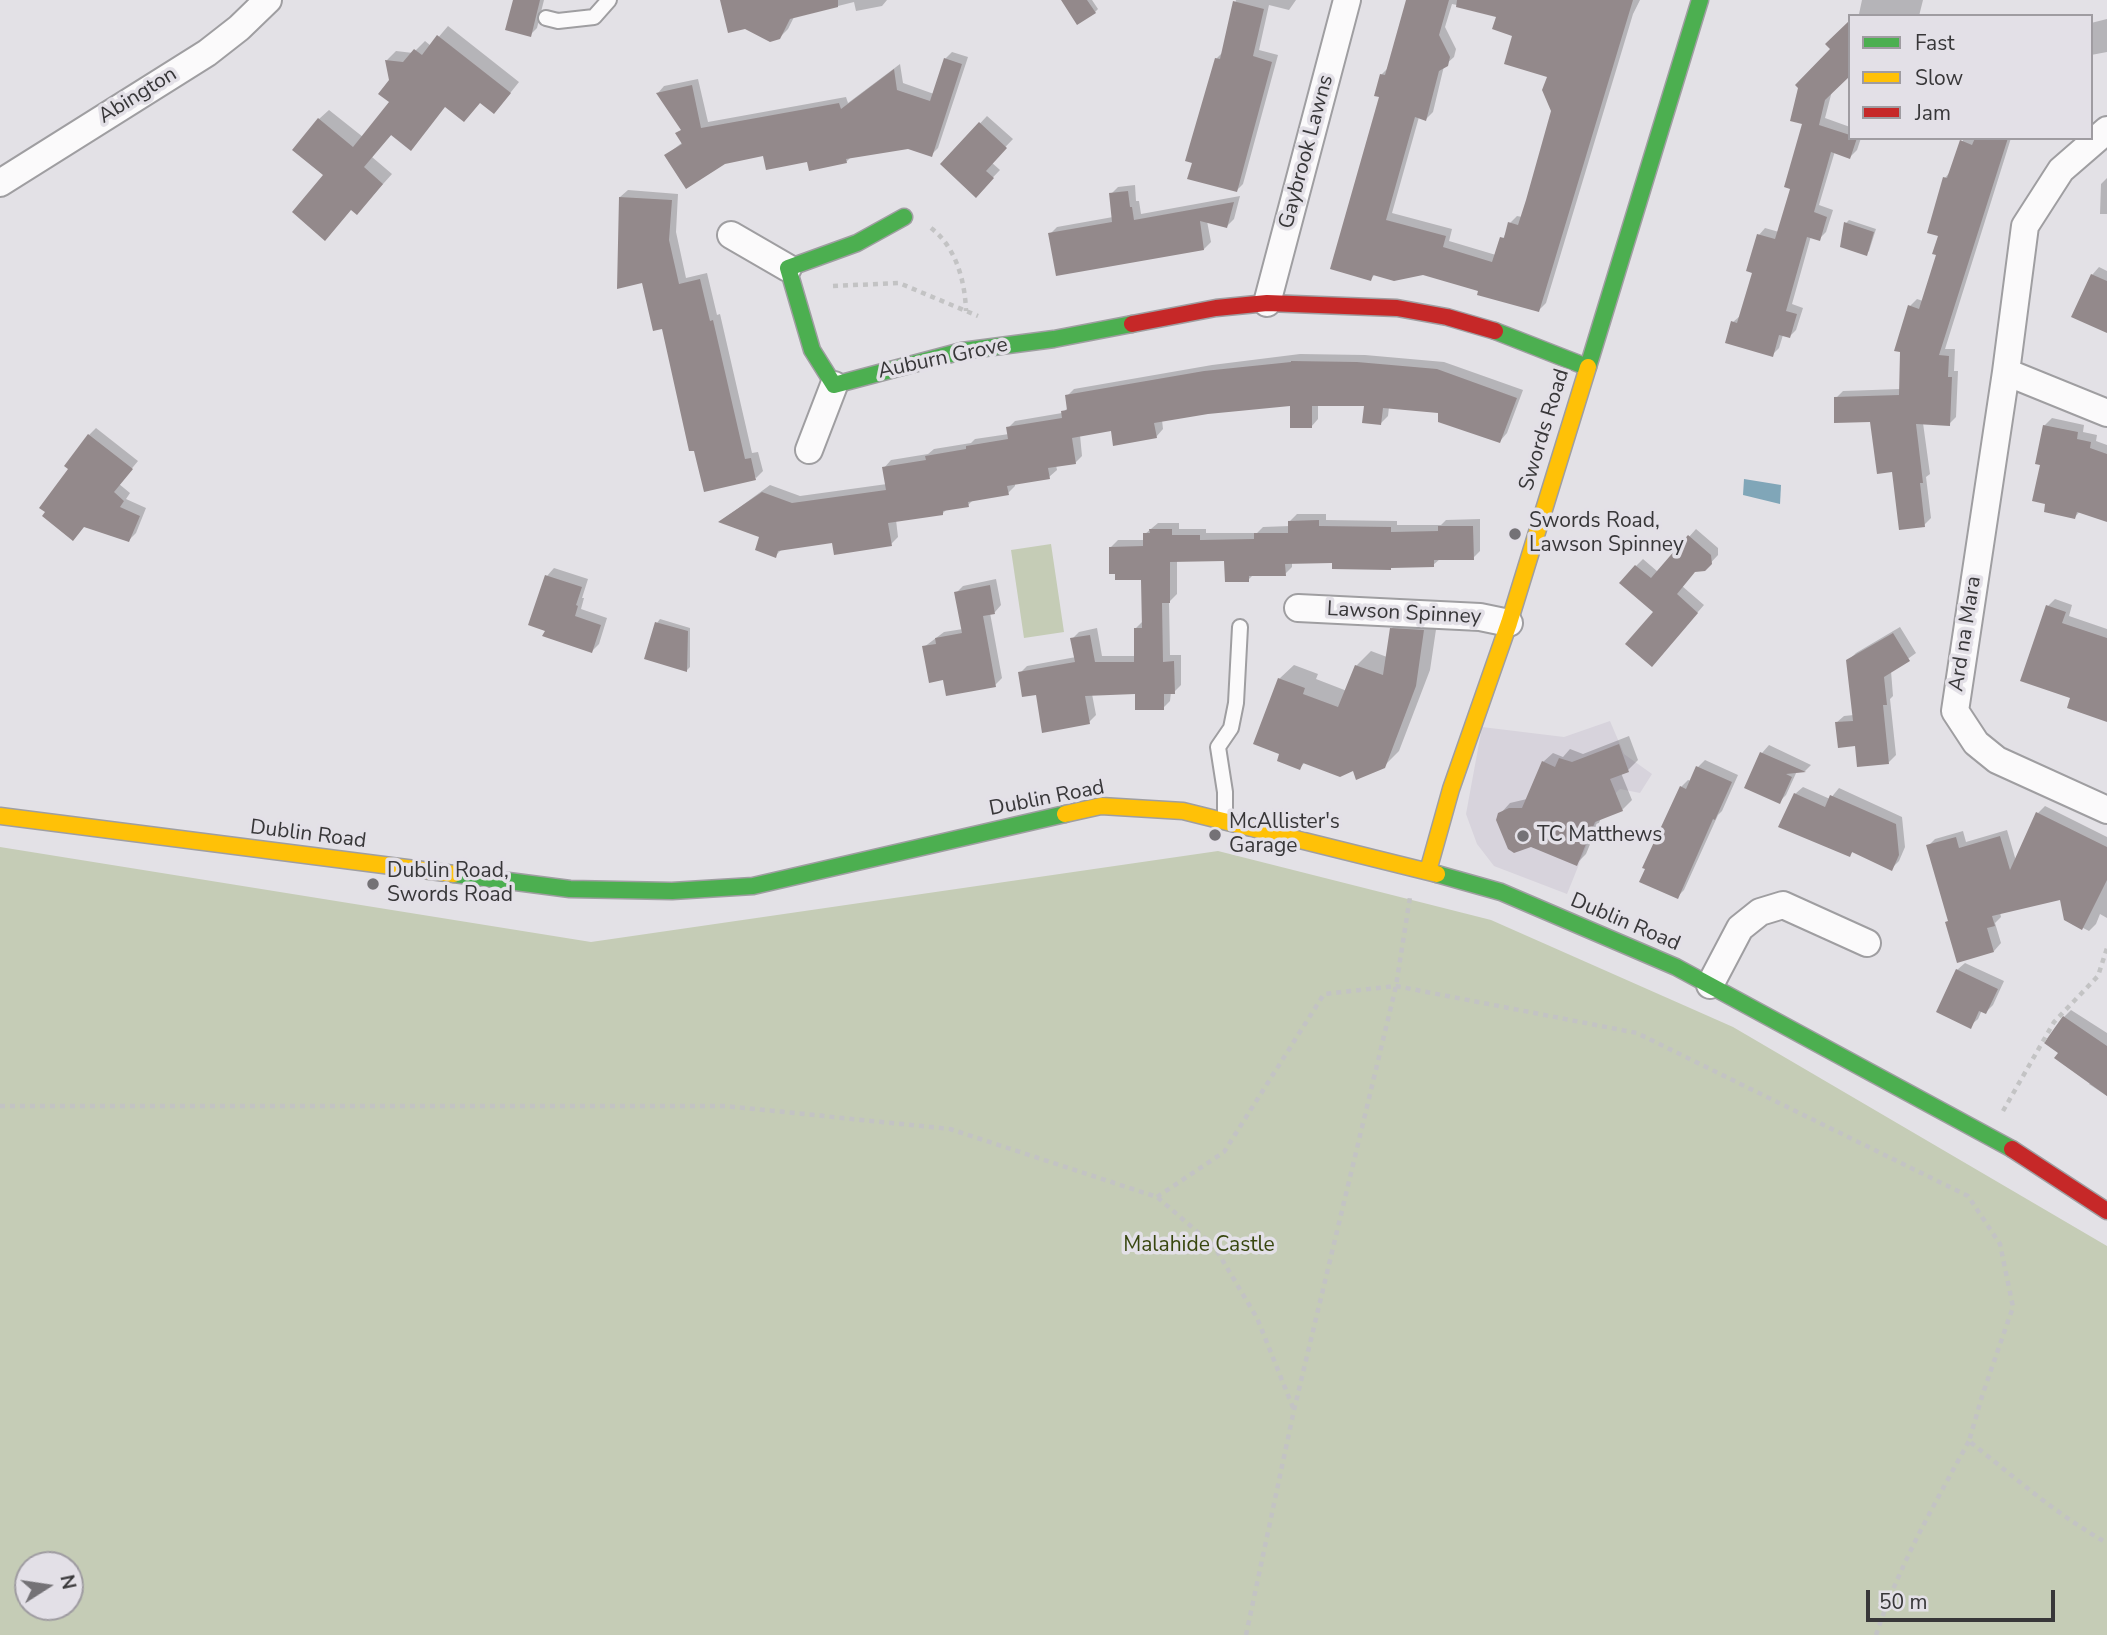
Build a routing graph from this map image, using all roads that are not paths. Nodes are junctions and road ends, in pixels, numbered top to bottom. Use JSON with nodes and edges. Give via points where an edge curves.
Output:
{"nodes":[{"id":1,"x":268,"y":0,"type":"edge"},
{"id":2,"x":609,"y":0,"type":"edge"},
{"id":3,"x":1347,"y":0,"type":"edge"},
{"id":4,"x":1700,"y":0,"type":"edge"},
{"id":5,"x":546,"y":18,"type":"dead end"},
{"id":6,"x":2107,"y":130,"type":"edge"},
{"id":7,"x":0,"y":183,"type":"edge"},
{"id":8,"x":904,"y":217,"type":"road end"},
{"id":9,"x":731,"y":235,"type":"dead end"},
{"id":10,"x":788,"y":268,"type":"junction"},
{"id":11,"x":1267,"y":303,"type":"junction"},
{"id":12,"x":1587,"y":367,"type":"junction"},
{"id":13,"x":2006,"y":372,"type":"junction"},
{"id":14,"x":834,"y":385,"type":"junction"},
{"id":15,"x":2107,"y":413,"type":"edge"},
{"id":16,"x":809,"y":450,"type":"dead end"},
{"id":17,"x":1298,"y":608,"type":"dead end"},
{"id":18,"x":1509,"y":623,"type":"junction"},
{"id":19,"x":1240,"y":627,"type":"dead end"},
{"id":20,"x":2107,"y":810,"type":"edge"},
{"id":21,"x":0,"y":816,"type":"edge"},
{"id":22,"x":1225,"y":820,"type":"junction"},
{"id":23,"x":1429,"y":871,"type":"junction"},
{"id":24,"x":1867,"y":943,"type":"dead end"},
{"id":25,"x":1710,"y":985,"type":"junction"},
{"id":26,"x":2107,"y":1211,"type":"edge"}],
"edges":[{"from":1,"to":7,"type":"street","name":"Abington","via":[[206,53]]},
{"from":2,"to":5,"type":"lane","via":[[594,17]]},
{"from":3,"to":11,"type":"street","name":"Gaybrook Lawns"},
{"from":4,"to":12,"type":"main road","name":"Swords Road"},
{"from":6,"to":13,"type":"street","name":"Ard na Mara","via":[[2061,170],[2025,226]]},
{"from":8,"to":10,"type":"main road","via":[[857,243]]},
{"from":9,"to":10,"type":"street"},
{"from":10,"to":14,"type":"main road","via":[[812,349]]},
{"from":11,"to":12,"type":"main road","via":[[1397,308],[1447,317],[1503,333]]},
{"from":11,"to":14,"type":"main road","name":"Auburn Grove","via":[[962,351]]},
{"from":12,"to":18,"type":"main road","name":"Swords Road"},
{"from":13,"to":15,"type":"street"},
{"from":13,"to":20,"type":"street","name":"Ard na Mara","via":[[1955,711],[1976,743],[1997,760]]},
{"from":14,"to":16,"type":"street"},
{"from":17,"to":18,"type":"street","name":"Lawson Spinney","via":[[1480,617]]},
{"from":18,"to":23,"type":"main road","name":"Swords Road","via":[[1451,789]]},
{"from":19,"to":22,"type":"lane","via":[[1236,703],[1231,728],[1218,747]]},
{"from":21,"to":22,"type":"main road","name":"Dublin Road","via":[[570,889],[672,891],[753,886],[1101,806],[1183,811]]},
{"from":22,"to":23,"type":"main road","name":"Dublin Road"},
{"from":23,"to":25,"type":"main road","name":"Dublin Road","via":[[1501,892]]},
{"from":24,"to":25,"type":"street","via":[[1783,905],[1760,912],[1740,928]]},
{"from":25,"to":26,"type":"main road","name":"Dublin Road","via":[[1989,1136]]}]}
